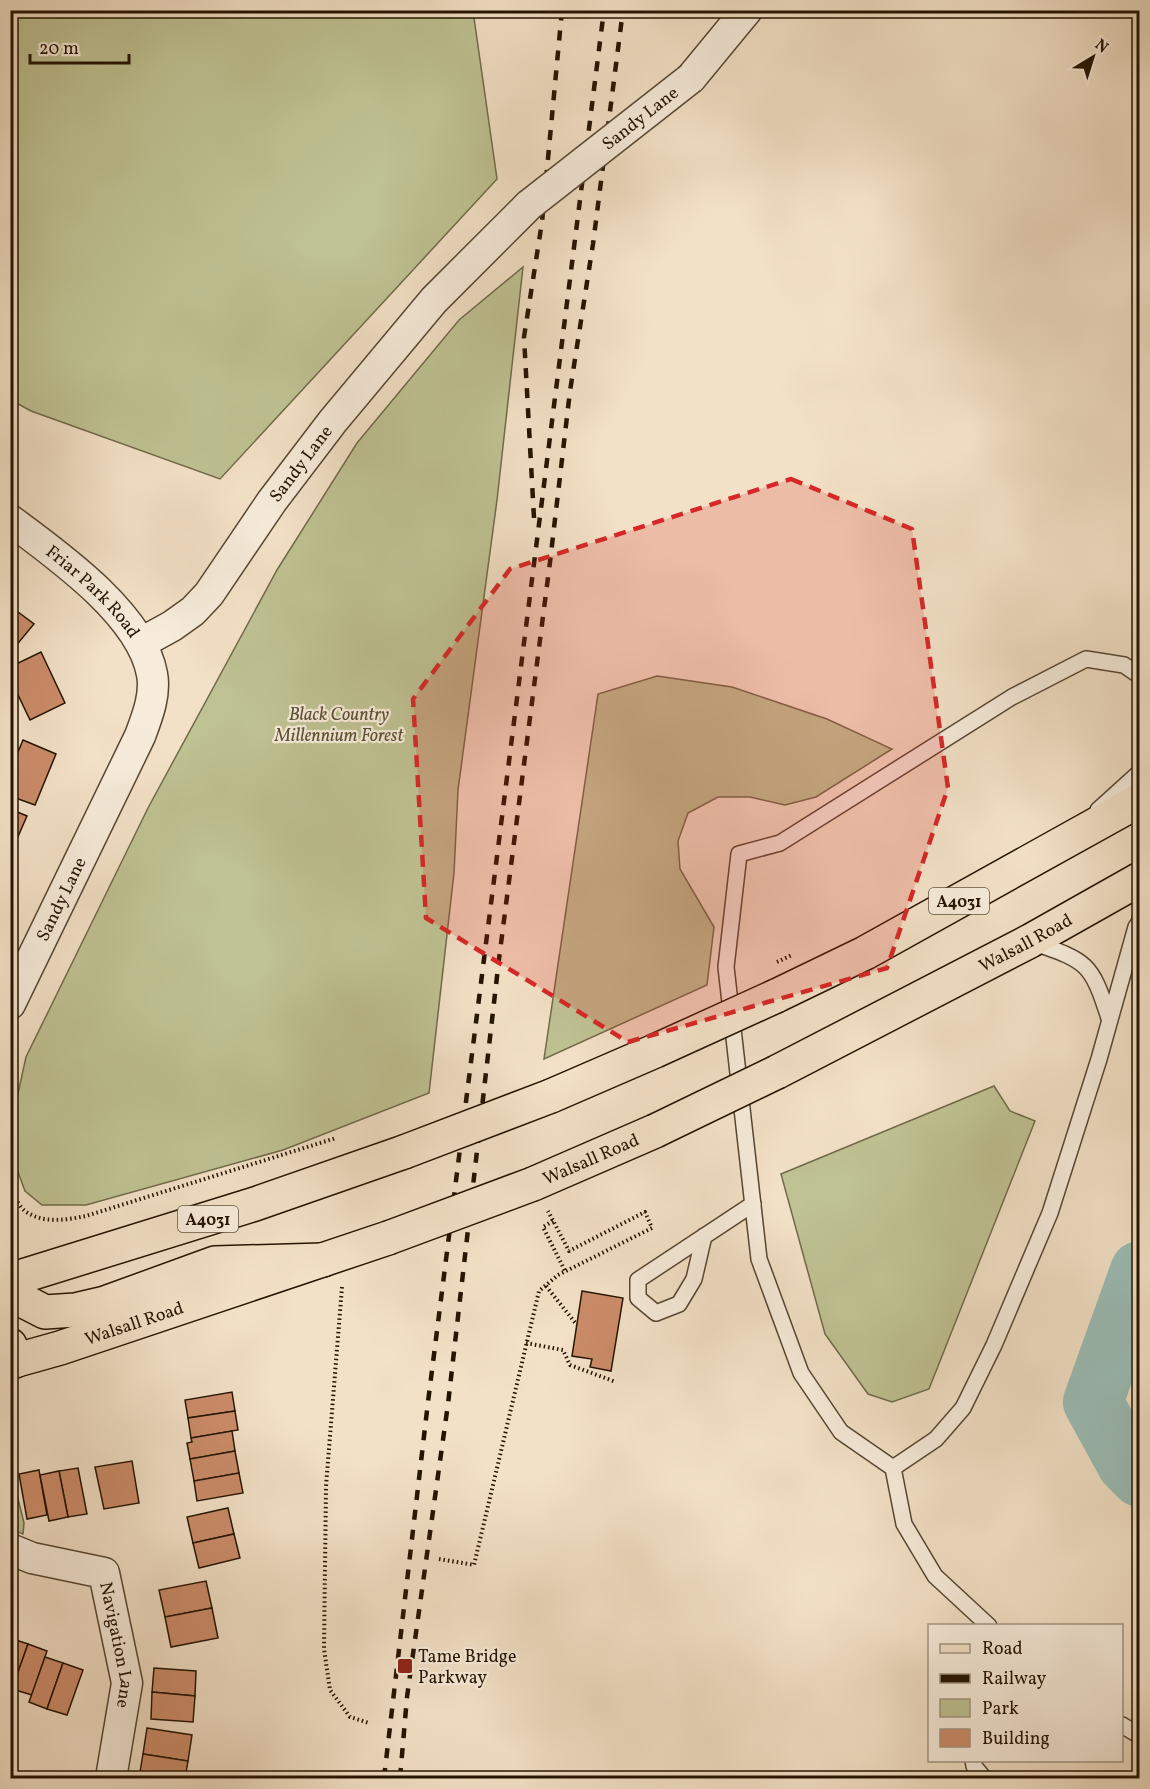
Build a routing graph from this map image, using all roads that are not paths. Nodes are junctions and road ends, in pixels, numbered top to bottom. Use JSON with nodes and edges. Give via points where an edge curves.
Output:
{"nodes":[{"id":1,"x":747,"y":10,"type":"edge"},
{"id":2,"x":10,"y":520,"type":"edge"},
{"id":3,"x":141,"y":643,"type":"junction"},
{"id":4,"x":1140,"y":676,"type":"edge"},
{"id":5,"x":1140,"y":772,"type":"edge"},
{"id":6,"x":1140,"y":800,"type":"edge"},
{"id":7,"x":1057,"y":846,"type":"junction"},
{"id":8,"x":1140,"y":879,"type":"edge"},
{"id":9,"x":1140,"y":921,"type":"edge"},
{"id":10,"x":1030,"y":942,"type":"junction"},
{"id":11,"x":10,"y":1004,"type":"edge"},
{"id":12,"x":1109,"y":1018,"type":"junction"},
{"id":13,"x":753,"y":1204,"type":"junction"},
{"id":14,"x":704,"y":1236,"type":"junction"},
{"id":15,"x":334,"y":1257,"type":"junction"},
{"id":16,"x":10,"y":1280,"type":"edge"},
{"id":17,"x":10,"y":1294,"type":"edge"},
{"id":18,"x":12,"y":1356,"type":"edge"},
{"id":19,"x":893,"y":1468,"type":"junction"},
{"id":20,"x":10,"y":1549,"type":"edge"},
{"id":21,"x":988,"y":1624,"type":"edge"},
{"id":22,"x":1123,"y":1726,"type":"edge"},
{"id":23,"x":1140,"y":1736,"type":"edge"},
{"id":24,"x":973,"y":1762,"type":"edge"},
{"id":25,"x":111,"y":1779,"type":"edge"},
{"id":26,"x":984,"y":1779,"type":"edge"}],
"edges":[{"from":1,"to":3,"type":"street","name":"Sandy Lane","bridge":true,"via":[[691,78],[529,206],[434,300],[333,421],[209,594],[193,611]]},
{"from":2,"to":3,"type":"street","name":"Friar Park Road","via":[[106,599]]},
{"from":3,"to":11,"type":"street","name":"Sandy Lane","via":[[152,675],[151,703],[140,736]]},
{"from":4,"to":13,"type":"lane","via":[[1124,665],[1086,659],[1012,698],[780,843],[739,854],[726,967]]},
{"from":5,"to":7,"type":"lane"},
{"from":6,"to":7,"type":"main road","number":"A4031"},
{"from":7,"to":16,"type":"main road","number":"A4031","bridge":true,"via":[[865,953],[551,1096],[255,1204]]},
{"from":8,"to":10,"type":"main road","name":"Walsall Road"},
{"from":9,"to":12,"type":"lane"},
{"from":10,"to":12,"type":"lane","via":[[1072,956],[1085,965],[1098,985]]},
{"from":10,"to":15,"type":"main road","name":"Walsall Road","bridge":true,"via":[[656,1131],[533,1184]]},
{"from":12,"to":19,"type":"lane","via":[[1050,1213],[994,1345],[963,1408],[936,1439]]},
{"from":13,"to":14,"type":"lane"},
{"from":13,"to":19,"type":"lane","via":[[759,1259],[801,1373],[841,1432]]},
{"from":14,"to":14,"type":"lane","via":[[638,1280],[638,1298],[656,1313],[679,1304],[694,1280]]},
{"from":15,"to":17,"type":"main road","via":[[214,1263],[75,1310],[45,1312]]},
{"from":15,"to":18,"type":"main road","name":"Walsall Road","via":[[60,1348]]},
{"from":19,"to":21,"type":"lane","via":[[904,1524],[935,1576]]},
{"from":20,"to":25,"type":"street","name":"Navigation Lane","via":[[32,1558],[104,1573],[127,1683]]},
{"from":22,"to":23,"type":"lane"},
{"from":24,"to":26,"type":"lane"}]}
